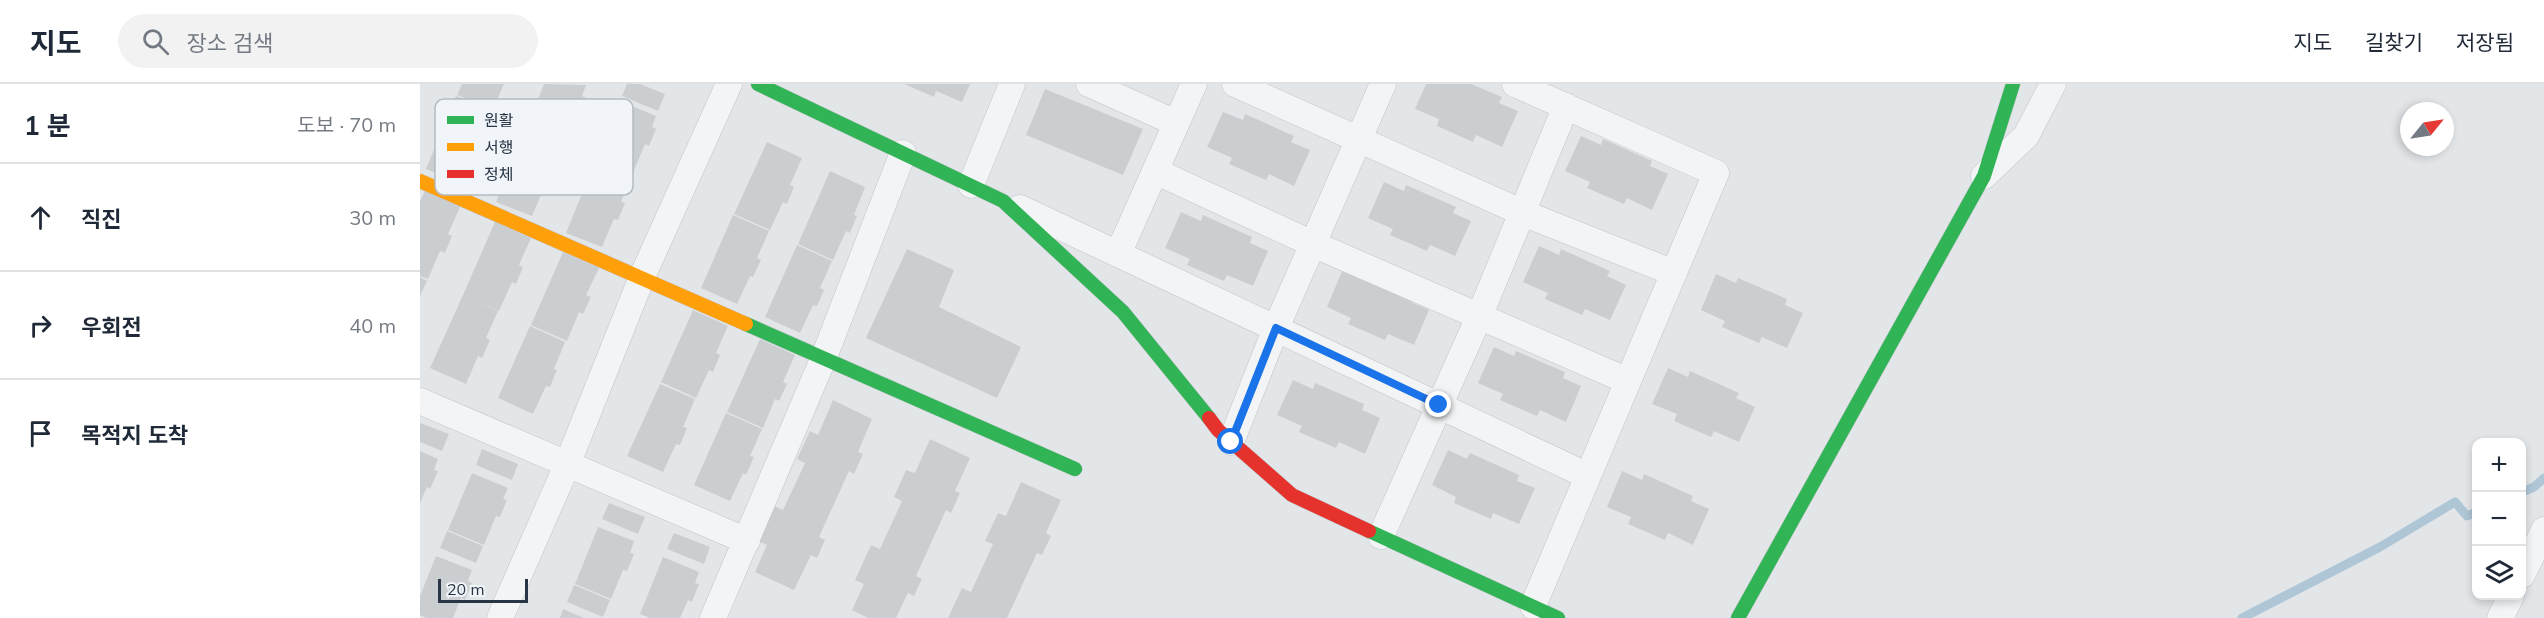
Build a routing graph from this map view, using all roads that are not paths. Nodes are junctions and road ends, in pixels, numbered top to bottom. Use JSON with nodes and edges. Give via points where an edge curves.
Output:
{"nodes":[{"id":1,"x":729,"y":84,"type":"edge"},
{"id":2,"x":758,"y":84,"type":"edge"},
{"id":3,"x":1012,"y":84,"type":"edge"},
{"id":4,"x":1089,"y":84,"type":"edge"},
{"id":5,"x":1194,"y":84,"type":"edge"},
{"id":6,"x":1235,"y":84,"type":"edge"},
{"id":7,"x":1383,"y":84,"type":"edge"},
{"id":8,"x":1515,"y":84,"type":"edge"},
{"id":9,"x":2013,"y":84,"type":"edge"},
{"id":10,"x":2054,"y":84,"type":"edge"},
{"id":11,"x":1541,"y":89,"type":"edge"},
{"id":12,"x":1566,"y":106,"type":"junction"},
{"id":13,"x":1176,"y":123,"type":"junction"},
{"id":14,"x":1359,"y":138,"type":"junction"},
{"id":15,"x":903,"y":153,"type":"junction"},
{"id":16,"x":1155,"y":171,"type":"junction"},
{"id":17,"x":1984,"y":176,"type":"junction"},
{"id":18,"x":420,"y":181,"type":"edge"},
{"id":19,"x":971,"y":185,"type":"junction"},
{"id":20,"x":435,"y":187,"type":"edge"},
{"id":21,"x":452,"y":195,"type":"edge"},
{"id":22,"x":1003,"y":201,"type":"junction"},
{"id":23,"x":1523,"y":213,"type":"junction"},
{"id":24,"x":1313,"y":244,"type":"junction"},
{"id":25,"x":1118,"y":254,"type":"junction"},
{"id":26,"x":1674,"y":273,"type":"junction"},
{"id":27,"x":642,"y":277,"type":"junction"},
{"id":28,"x":1479,"y":316,"type":"junction"},
{"id":29,"x":1276,"y":328,"type":"junction"},
{"id":30,"x":824,"y":357,"type":"junction"},
{"id":31,"x":1628,"y":381,"type":"junction"},
{"id":32,"x":420,"y":401,"type":"edge"},
{"id":33,"x":1439,"y":405,"type":"junction"},
{"id":34,"x":1231,"y":442,"type":"junction"},
{"id":35,"x":567,"y":465,"type":"junction"},
{"id":36,"x":1075,"y":469,"type":"dead end"},
{"id":37,"x":1588,"y":476,"type":"junction"},
{"id":38,"x":2544,"y":531,"type":"edge"},
{"id":39,"x":1381,"y":536,"type":"junction"},
{"id":40,"x":747,"y":541,"type":"junction"},
{"id":41,"x":2526,"y":567,"type":"edge"},
{"id":42,"x":2509,"y":600,"type":"edge"},
{"id":43,"x":1533,"y":606,"type":"junction"},
{"id":44,"x":500,"y":618,"type":"edge"},
{"id":45,"x":713,"y":618,"type":"edge"},
{"id":46,"x":1558,"y":618,"type":"edge"},
{"id":47,"x":1738,"y":618,"type":"edge"},
{"id":48,"x":2500,"y":618,"type":"edge"}],
"edges":[{"from":1,"to":27,"type":"street"},
{"from":2,"to":15,"type":"street"},
{"from":3,"to":19,"type":"street"},
{"from":4,"to":13,"type":"street"},
{"from":5,"to":13,"type":"street"},
{"from":6,"to":14,"type":"street"},
{"from":7,"to":14,"type":"street"},
{"from":8,"to":11,"type":"street"},
{"from":9,"to":17,"type":"street"},
{"from":10,"to":17,"type":"street","via":[[2026,136]]},
{"from":11,"to":12,"type":"street"},
{"from":12,"to":23,"type":"street"},
{"from":12,"to":26,"type":"street","via":[[1716,173]]},
{"from":13,"to":16,"type":"street"},
{"from":14,"to":23,"type":"street"},
{"from":14,"to":24,"type":"street"},
{"from":15,"to":19,"type":"street"},
{"from":15,"to":30,"type":"street"},
{"from":16,"to":24,"type":"street"},
{"from":16,"to":25,"type":"street"},
{"from":17,"to":47,"type":"street"},
{"from":18,"to":20,"type":"street"},
{"from":19,"to":22,"type":"street"},
{"from":21,"to":27,"type":"street"},
{"from":22,"to":25,"type":"street"},
{"from":22,"to":34,"type":"street","via":[[1123,312]]},
{"from":23,"to":26,"type":"street"},
{"from":23,"to":28,"type":"street"},
{"from":24,"to":28,"type":"street"},
{"from":24,"to":29,"type":"street"},
{"from":25,"to":29,"type":"street"},
{"from":26,"to":31,"type":"street"},
{"from":27,"to":30,"type":"street"},
{"from":27,"to":35,"type":"street"},
{"from":28,"to":31,"type":"street"},
{"from":28,"to":33,"type":"street"},
{"from":29,"to":33,"type":"street"},
{"from":29,"to":34,"type":"street"},
{"from":30,"to":36,"type":"street"},
{"from":30,"to":40,"type":"street"},
{"from":31,"to":37,"type":"street"},
{"from":32,"to":35,"type":"street"},
{"from":33,"to":37,"type":"street"},
{"from":33,"to":39,"type":"street"},
{"from":34,"to":39,"type":"street","via":[[1292,495]]},
{"from":35,"to":40,"type":"street"},
{"from":35,"to":44,"type":"street"},
{"from":37,"to":43,"type":"street"},
{"from":38,"to":41,"type":"street"},
{"from":39,"to":43,"type":"street"},
{"from":40,"to":45,"type":"street"},
{"from":42,"to":48,"type":"street"},
{"from":43,"to":46,"type":"street"}]}
